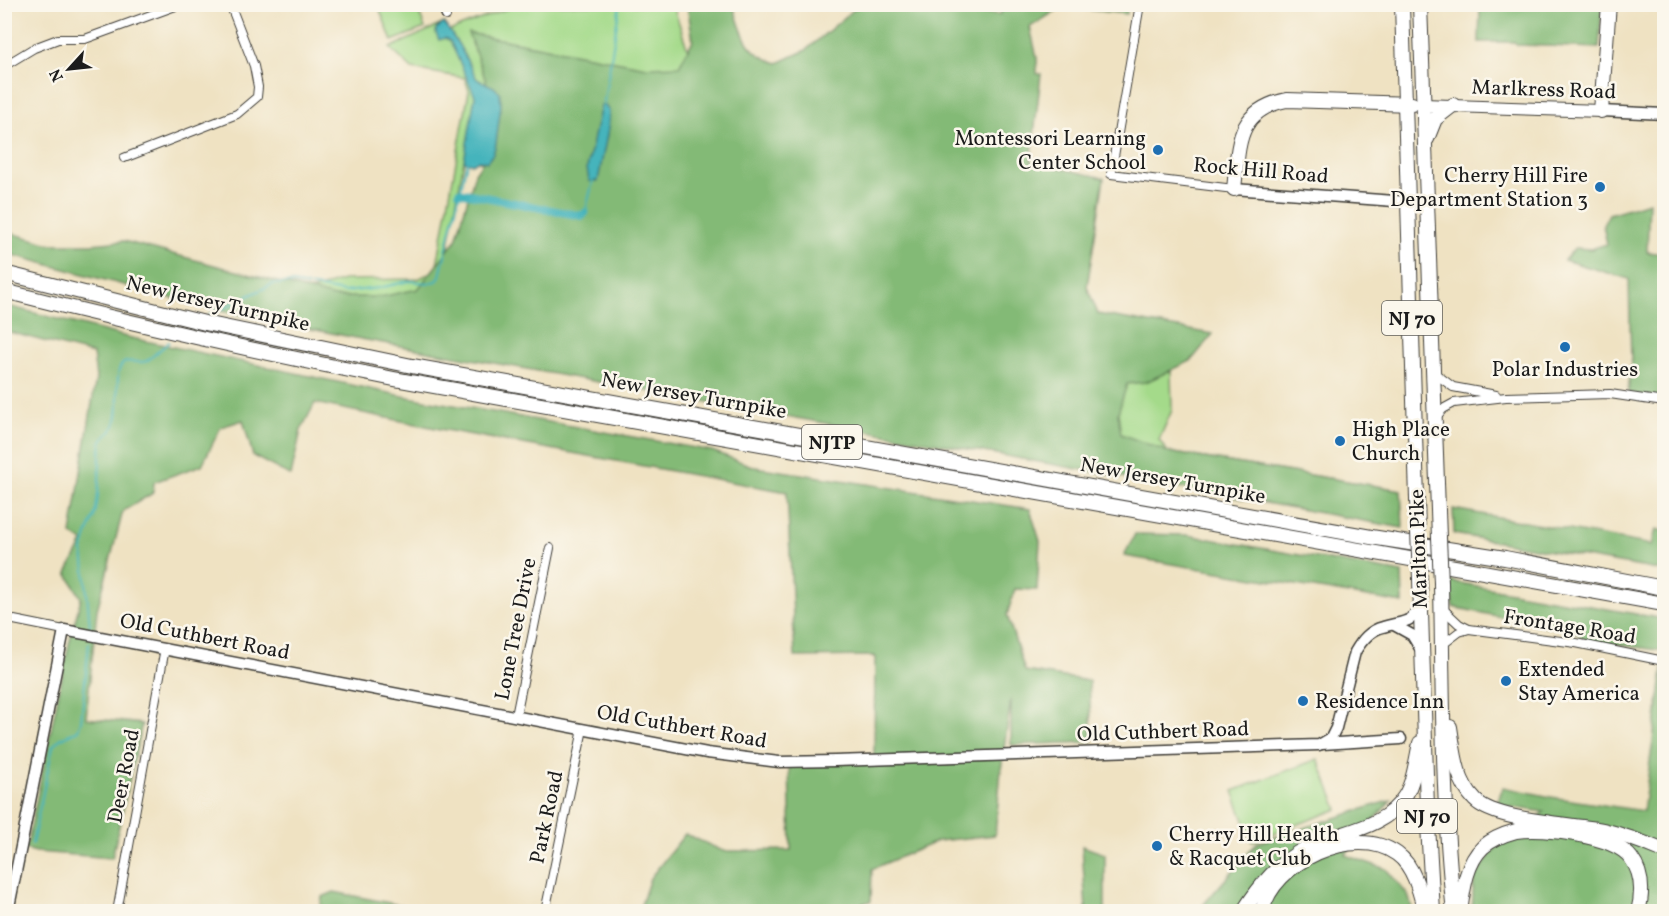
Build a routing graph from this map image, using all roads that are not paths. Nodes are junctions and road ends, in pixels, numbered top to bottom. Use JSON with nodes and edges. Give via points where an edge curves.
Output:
{"nodes":[{"id":1,"x":181,"y":4,"type":"edge"},
{"id":2,"x":230,"y":4,"type":"edge"},
{"id":3,"x":441,"y":4,"type":"edge"},
{"id":4,"x":1140,"y":4,"type":"edge"},
{"id":5,"x":1402,"y":4,"type":"edge"},
{"id":6,"x":1420,"y":4,"type":"edge"},
{"id":7,"x":1609,"y":4,"type":"edge"},
{"id":8,"x":446,"y":16,"type":"dead end"},
{"id":9,"x":4,"y":66,"type":"edge"},
{"id":10,"x":1406,"y":104,"type":"junction"},
{"id":11,"x":1423,"y":105,"type":"junction"},
{"id":12,"x":1453,"y":105,"type":"junction"},
{"id":13,"x":1601,"y":111,"type":"junction"},
{"id":14,"x":1665,"y":114,"type":"edge"},
{"id":15,"x":1425,"y":150,"type":"junction"},
{"id":16,"x":124,"y":158,"type":"dead end"},
{"id":17,"x":1234,"y":189,"type":"junction"},
{"id":18,"x":1408,"y":202,"type":"junction"},
{"id":19,"x":4,"y":273,"type":"edge"},
{"id":20,"x":4,"y":291,"type":"edge"},
{"id":21,"x":1433,"y":372,"type":"junction"},
{"id":22,"x":1506,"y":397,"type":"junction"},
{"id":23,"x":1665,"y":402,"type":"edge"},
{"id":24,"x":1435,"y":418,"type":"junction"},
{"id":25,"x":550,"y":548,"type":"dead end"},
{"id":26,"x":1665,"y":588,"type":"edge"},
{"id":27,"x":1421,"y":600,"type":"junction"},
{"id":28,"x":1665,"y":604,"type":"edge"},
{"id":29,"x":1441,"y":607,"type":"junction"},
{"id":30,"x":4,"y":618,"type":"edge"},
{"id":31,"x":1394,"y":625,"type":"junction"},
{"id":32,"x":1469,"y":629,"type":"junction"},
{"id":33,"x":64,"y":630,"type":"junction"},
{"id":34,"x":1442,"y":645,"type":"junction"},
{"id":35,"x":165,"y":648,"type":"junction"},
{"id":36,"x":1422,"y":656,"type":"junction"},
{"id":37,"x":1665,"y":661,"type":"edge"},
{"id":38,"x":1443,"y":686,"type":"junction"},
{"id":39,"x":516,"y":716,"type":"junction"},
{"id":40,"x":1424,"y":720,"type":"junction"},
{"id":41,"x":583,"y":729,"type":"junction"},
{"id":42,"x":1401,"y":739,"type":"dead end"},
{"id":43,"x":1319,"y":745,"type":"junction"},
{"id":44,"x":1665,"y":851,"type":"edge"},
{"id":45,"x":8,"y":912,"type":"edge"},
{"id":46,"x":117,"y":912,"type":"edge"},
{"id":47,"x":545,"y":912,"type":"edge"},
{"id":48,"x":1243,"y":912,"type":"edge"},
{"id":49,"x":1262,"y":912,"type":"edge"},
{"id":50,"x":1425,"y":912,"type":"edge"},
{"id":51,"x":1433,"y":912,"type":"edge"},
{"id":52,"x":1454,"y":912,"type":"edge"},
{"id":53,"x":1460,"y":912,"type":"edge"},
{"id":54,"x":1638,"y":912,"type":"edge"}],
"edges":[{"from":1,"to":9,"type":"street","via":[[84,39],[58,39]]},
{"from":2,"to":16,"type":"street","via":[[258,87],[249,105],[237,114]]},
{"from":3,"to":8,"type":"street"},
{"from":4,"to":17,"type":"street","name":"Rock Hill Road","via":[[1111,174]]},
{"from":5,"to":10,"type":"highway","name":"Marlton Pike","number":"NJ 70"},
{"from":6,"to":11,"type":"highway","name":"Marlton Pike","number":"NJ 70"},
{"from":7,"to":13,"type":"highway"},
{"from":10,"to":11,"type":"highway"},
{"from":10,"to":17,"type":"highway","via":[[1287,100],[1273,103],[1252,116],[1240,136]]},
{"from":10,"to":18,"type":"highway","name":"Marlton Pike","number":"NJ 70"},
{"from":11,"to":12,"type":"main road","name":"Marlkress Road"},
{"from":11,"to":15,"type":"highway","name":"Marlton Pike","number":"NJ 70"},
{"from":12,"to":13,"type":"main road","name":"Marlkress Road"},
{"from":12,"to":15,"type":"highway","via":[[1434,119]]},
{"from":13,"to":14,"type":"street","name":"Marlkress Road"},
{"from":15,"to":21,"type":"highway","name":"Marlton Pike","number":"NJ 70"},
{"from":17,"to":18,"type":"street","name":"Rock Hill Road"},
{"from":18,"to":27,"type":"highway","name":"Marlton Pike","number":"NJ 70","bridge":true},
{"from":19,"to":26,"type":"highway","name":"New Jersey Turnpike","number":"NJTP","via":[[205,323],[412,366]]},
{"from":20,"to":28,"type":"highway","name":"New Jersey Turnpike","number":"NJTP","via":[[175,334],[394,380]]},
{"from":21,"to":22,"type":"street","via":[[1453,387]]},
{"from":21,"to":24,"type":"highway","name":"Marlton Pike","number":"NJ 70"},
{"from":22,"to":23,"type":"street","via":[[1610,394]]},
{"from":22,"to":24,"type":"street","via":[[1454,403]]},
{"from":24,"to":29,"type":"highway","name":"Marlton Pike","number":"NJ 70","bridge":true},
{"from":25,"to":39,"type":"street","name":"Lone Tree Drive"},
{"from":27,"to":31,"type":"street","via":[[1412,617]]},
{"from":27,"to":36,"type":"highway","name":"Marlton Pike","number":"NJ 70"},
{"from":29,"to":32,"type":"street","name":"Frontage Road"},
{"from":29,"to":34,"type":"highway","name":"Marlton Pike","number":"NJ 70"},
{"from":30,"to":33,"type":"street","name":"Old Cuthbert Road"},
{"from":31,"to":36,"type":"street","via":[[1412,634]]},
{"from":31,"to":43,"type":"street","via":[[1374,631],[1361,642],[1336,728]]},
{"from":32,"to":34,"type":"street"},
{"from":32,"to":37,"type":"street","name":"Frontage Road"},
{"from":33,"to":35,"type":"street","name":"Old Cuthbert Road"},
{"from":33,"to":45,"type":"street"},
{"from":34,"to":38,"type":"highway","name":"Marlton Pike","number":"NJ 70"},
{"from":35,"to":39,"type":"street","name":"Old Cuthbert Road"},
{"from":35,"to":46,"type":"street","name":"Deer Road"},
{"from":36,"to":40,"type":"highway","name":"Marlton Pike","number":"NJ 70"},
{"from":38,"to":44,"type":"highway","via":[[1460,776],[1481,806],[1502,815],[1614,833]]},
{"from":38,"to":52,"type":"highway","name":"Marlton Pike","number":"NJ 70"},
{"from":39,"to":41,"type":"street","name":"Old Cuthbert Road"},
{"from":40,"to":48,"type":"highway","via":[[1410,785],[1398,805],[1369,826],[1316,844],[1284,862],[1263,882]]},
{"from":40,"to":51,"type":"highway","name":"Marlton Pike","number":"NJ 70"},
{"from":41,"to":43,"type":"street","name":"Old Cuthbert Road","via":[[707,753],[779,762]]},
{"from":41,"to":47,"type":"street","name":"Park Road"},
{"from":42,"to":43,"type":"street","name":"Old Cuthbert Road"},
{"from":49,"to":50,"type":"highway","via":[[1275,884],[1287,872],[1325,850],[1360,842],[1374,843],[1399,855],[1414,879]]},
{"from":53,"to":54,"type":"highway","via":[[1467,876],[1484,847],[1503,835],[1535,830],[1603,841],[1623,851],[1630,857],[1641,883]]}]}
